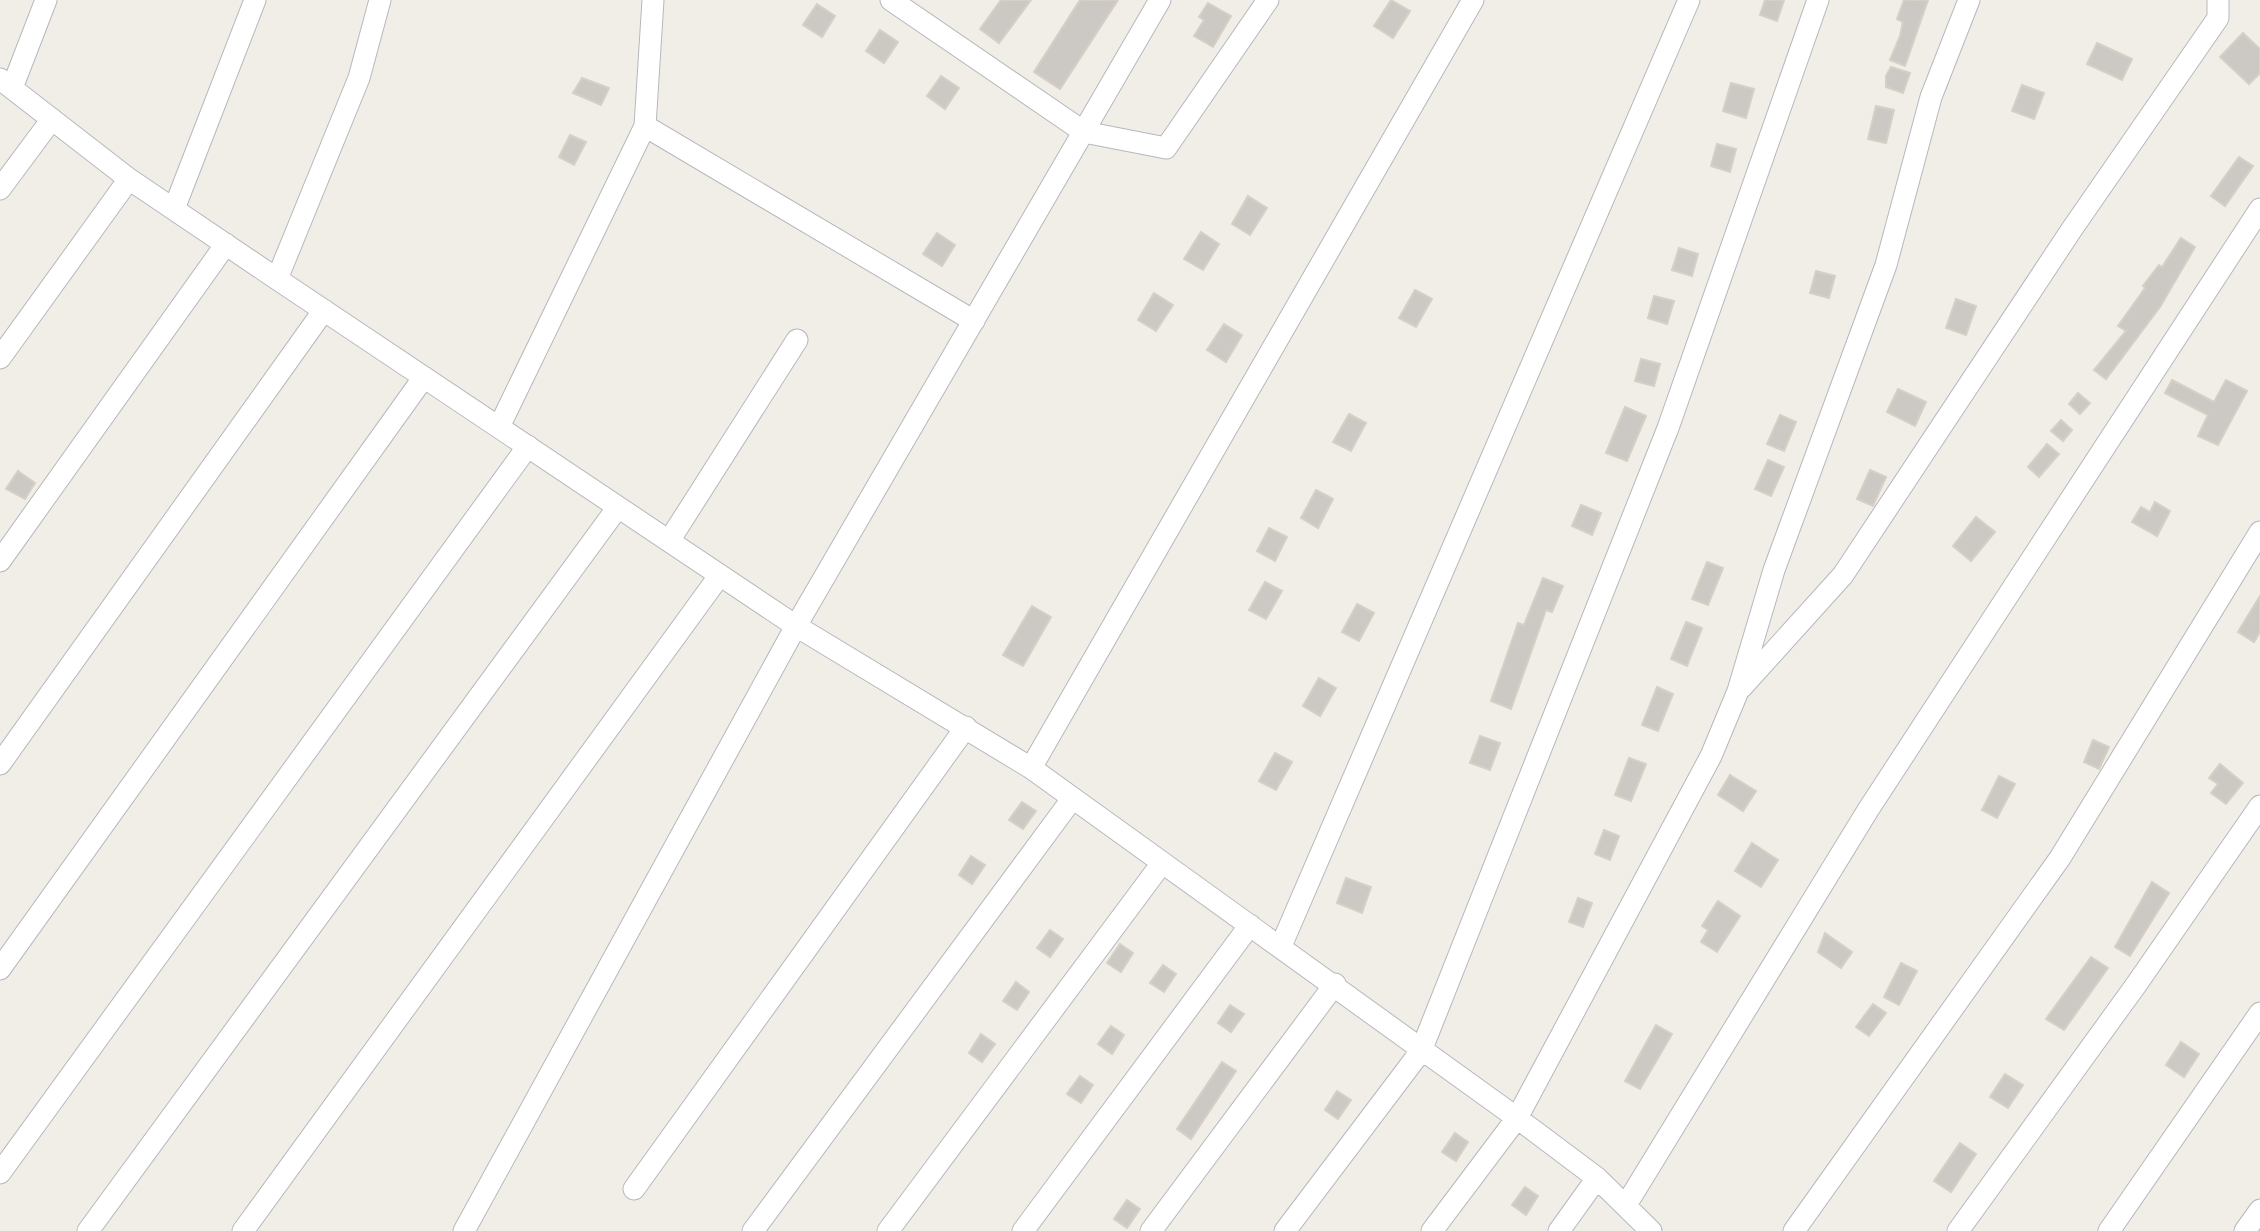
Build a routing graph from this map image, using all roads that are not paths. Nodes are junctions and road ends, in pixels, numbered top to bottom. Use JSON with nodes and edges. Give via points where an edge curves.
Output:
{"nodes":[{"id":1,"x":46,"y":0,"type":"edge"},
{"id":2,"x":255,"y":0,"type":"edge"},
{"id":3,"x":380,"y":0,"type":"edge"},
{"id":4,"x":653,"y":0,"type":"edge"},
{"id":5,"x":891,"y":0,"type":"edge"},
{"id":6,"x":1160,"y":0,"type":"edge"},
{"id":7,"x":1268,"y":0,"type":"edge"},
{"id":8,"x":1473,"y":0,"type":"edge"},
{"id":9,"x":1689,"y":0,"type":"edge"},
{"id":10,"x":1818,"y":0,"type":"edge"},
{"id":11,"x":1969,"y":0,"type":"edge"},
{"id":12,"x":2218,"y":0,"type":"edge"},
{"id":13,"x":6,"y":83,"type":"edge"},
{"id":14,"x":52,"y":119,"type":"junction"},
{"id":15,"x":645,"y":126,"type":"junction"},
{"id":16,"x":1084,"y":132,"type":"junction"},
{"id":17,"x":129,"y":179,"type":"junction"},
{"id":18,"x":0,"y":188,"type":"edge"},
{"id":19,"x":174,"y":209,"type":"junction"},
{"id":20,"x":2260,"y":209,"type":"edge"},
{"id":21,"x":226,"y":244,"type":"junction"},
{"id":22,"x":277,"y":279,"type":"junction"},
{"id":23,"x":324,"y":310,"type":"junction"},
{"id":24,"x":974,"y":321,"type":"junction"},
{"id":25,"x":797,"y":340,"type":"dead end"},
{"id":26,"x":0,"y":358,"type":"edge"},
{"id":27,"x":424,"y":377,"type":"junction"},
{"id":28,"x":499,"y":427,"type":"junction"},
{"id":29,"x":528,"y":446,"type":"junction"},
{"id":30,"x":618,"y":507,"type":"junction"},
{"id":31,"x":2260,"y":532,"type":"edge"},
{"id":32,"x":669,"y":541,"type":"junction"},
{"id":33,"x":0,"y":561,"type":"edge"},
{"id":34,"x":720,"y":575,"type":"junction"},
{"id":35,"x":796,"y":626,"type":"junction"},
{"id":36,"x":1738,"y":691,"type":"junction"},
{"id":37,"x":966,"y":727,"type":"junction"},
{"id":38,"x":0,"y":764,"type":"edge"},
{"id":39,"x":1031,"y":768,"type":"junction"},
{"id":40,"x":1072,"y":799,"type":"junction"},
{"id":41,"x":2260,"y":806,"type":"edge"},
{"id":42,"x":1162,"y":863,"type":"junction"},
{"id":43,"x":1250,"y":925,"type":"junction"},
{"id":44,"x":1281,"y":946,"type":"junction"},
{"id":45,"x":0,"y":969,"type":"edge"},
{"id":46,"x":1335,"y":984,"type":"junction"},
{"id":47,"x":2260,"y":1013,"type":"edge"},
{"id":48,"x":1421,"y":1051,"type":"junction"},
{"id":49,"x":1517,"y":1118,"type":"junction"},
{"id":50,"x":0,"y":1173,"type":"edge"},
{"id":51,"x":1597,"y":1178,"type":"junction"},
{"id":52,"x":634,"y":1189,"type":"dead end"},
{"id":53,"x":1626,"y":1205,"type":"junction"},
{"id":54,"x":2260,"y":1210,"type":"edge"},
{"id":55,"x":88,"y":1231,"type":"edge"},
{"id":56,"x":243,"y":1231,"type":"edge"},
{"id":57,"x":464,"y":1231,"type":"edge"},
{"id":58,"x":753,"y":1231,"type":"edge"},
{"id":59,"x":888,"y":1231,"type":"edge"},
{"id":60,"x":1023,"y":1231,"type":"edge"},
{"id":61,"x":1151,"y":1231,"type":"edge"},
{"id":62,"x":1285,"y":1231,"type":"edge"},
{"id":63,"x":1432,"y":1231,"type":"edge"},
{"id":64,"x":1559,"y":1231,"type":"edge"},
{"id":65,"x":1651,"y":1231,"type":"edge"},
{"id":66,"x":1794,"y":1231,"type":"edge"},
{"id":67,"x":1958,"y":1231,"type":"edge"},
{"id":68,"x":2109,"y":1231,"type":"edge"},
{"id":69,"x":2245,"y":1231,"type":"edge"}],
"edges":[{"from":1,"to":13,"type":"street"},
{"from":2,"to":19,"type":"street"},
{"from":3,"to":22,"type":"street","via":[[359,78]]},
{"from":4,"to":15,"type":"street"},
{"from":5,"to":16,"type":"street"},
{"from":6,"to":16,"type":"street"},
{"from":7,"to":16,"type":"street","via":[[1166,148]]},
{"from":8,"to":39,"type":"street"},
{"from":9,"to":44,"type":"street"},
{"from":10,"to":48,"type":"street","via":[[1668,428]]},
{"from":11,"to":36,"type":"street","via":[[1931,97],[1886,265],[1774,570]]},
{"from":12,"to":36,"type":"street","via":[[2218,18],[1843,575]]},
{"from":13,"to":14,"type":"street"},
{"from":14,"to":17,"type":"street"},
{"from":14,"to":18,"type":"street"},
{"from":15,"to":24,"type":"street"},
{"from":15,"to":28,"type":"street"},
{"from":16,"to":24,"type":"street"},
{"from":17,"to":19,"type":"street"},
{"from":17,"to":26,"type":"street"},
{"from":19,"to":21,"type":"street"},
{"from":20,"to":53,"type":"street","via":[[1868,810]]},
{"from":21,"to":22,"type":"street"},
{"from":21,"to":33,"type":"street"},
{"from":22,"to":23,"type":"street"},
{"from":23,"to":27,"type":"street"},
{"from":23,"to":38,"type":"street"},
{"from":24,"to":35,"type":"street"},
{"from":25,"to":32,"type":"street"},
{"from":27,"to":28,"type":"street"},
{"from":27,"to":45,"type":"street"},
{"from":28,"to":29,"type":"street"},
{"from":29,"to":30,"type":"street"},
{"from":29,"to":50,"type":"street"},
{"from":30,"to":32,"type":"street"},
{"from":30,"to":55,"type":"street"},
{"from":31,"to":66,"type":"street","via":[[2060,858]]},
{"from":32,"to":34,"type":"street"},
{"from":34,"to":35,"type":"street"},
{"from":34,"to":56,"type":"street"},
{"from":35,"to":37,"type":"street"},
{"from":35,"to":57,"type":"street"},
{"from":36,"to":49,"type":"street","via":[[1712,756]]},
{"from":37,"to":39,"type":"street"},
{"from":37,"to":52,"type":"street"},
{"from":39,"to":40,"type":"street"},
{"from":40,"to":42,"type":"street"},
{"from":40,"to":58,"type":"street"},
{"from":41,"to":67,"type":"street"},
{"from":42,"to":43,"type":"street"},
{"from":42,"to":59,"type":"street"},
{"from":43,"to":44,"type":"street"},
{"from":43,"to":60,"type":"street"},
{"from":44,"to":46,"type":"street"},
{"from":46,"to":48,"type":"street"},
{"from":46,"to":61,"type":"street"},
{"from":47,"to":68,"type":"street"},
{"from":48,"to":49,"type":"street"},
{"from":48,"to":62,"type":"street"},
{"from":49,"to":51,"type":"street"},
{"from":49,"to":63,"type":"street"},
{"from":51,"to":53,"type":"street"},
{"from":51,"to":64,"type":"street"},
{"from":53,"to":65,"type":"street"},
{"from":54,"to":69,"type":"street"}]}
